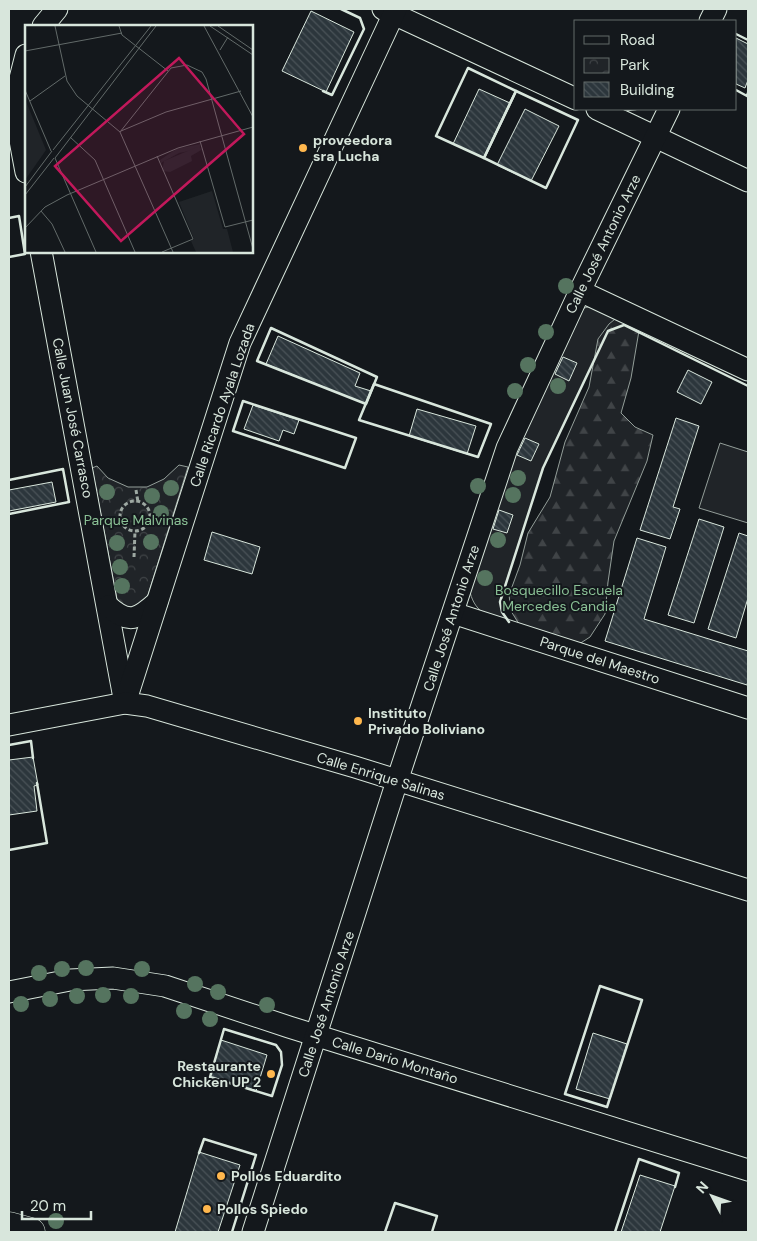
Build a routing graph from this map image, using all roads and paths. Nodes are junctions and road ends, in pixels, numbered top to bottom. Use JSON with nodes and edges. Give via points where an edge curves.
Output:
{"nodes":[{"id":1,"x":57,"y":9,"type":"edge"},
{"id":2,"x":391,"y":10,"type":"edge"},
{"id":3,"x":45,"y":25,"type":"edge"},
{"id":4,"x":25,"y":59,"type":"edge"},
{"id":5,"x":574,"y":98,"type":"edge"},
{"id":6,"x":599,"y":110,"type":"edge"},
{"id":7,"x":669,"y":110,"type":"edge"},
{"id":8,"x":13,"y":125,"type":"edge"},
{"id":9,"x":656,"y":136,"type":"junction"},
{"id":10,"x":25,"y":168,"type":"edge"},
{"id":11,"x":748,"y":181,"type":"edge"},
{"id":12,"x":41,"y":252,"type":"edge"},
{"id":13,"x":580,"y":291,"type":"junction"},
{"id":14,"x":748,"y":370,"type":"edge"},
{"id":15,"x":136,"y":490,"type":"dead end"},
{"id":16,"x":138,"y":502,"type":"junction"},
{"id":17,"x":135,"y":531,"type":"junction"},
{"id":18,"x":134,"y":557,"type":"dead end"},
{"id":19,"x":157,"y":602,"type":"junction"},
{"id":20,"x":108,"y":606,"type":"junction"},
{"id":21,"x":453,"y":613,"type":"junction"},
{"id":22,"x":125,"y":703,"type":"junction"},
{"id":23,"x":748,"y":708,"type":"edge"},
{"id":24,"x":9,"y":725,"type":"edge"},
{"id":25,"x":397,"y":781,"type":"junction"},
{"id":26,"x":748,"y":890,"type":"edge"},
{"id":27,"x":9,"y":992,"type":"edge"},
{"id":28,"x":316,"y":1035,"type":"junction"},
{"id":29,"x":748,"y":1170,"type":"edge"},
{"id":30,"x":9,"y":1226,"type":"edge"},
{"id":31,"x":31,"y":1232,"type":"edge"},
{"id":32,"x":253,"y":1232,"type":"edge"}],
"edges":[{"from":1,"to":3,"type":"street"},
{"from":2,"to":5,"type":"street"},
{"from":2,"to":19,"type":"street","name":"Calle Ricardo Ayala Lozada","via":[[240,343]]},
{"from":4,"to":8,"type":"street","via":[[16,94]]},
{"from":6,"to":9,"type":"street"},
{"from":7,"to":9,"type":"street","name":"Calle José Antonio Arze"},
{"from":8,"to":10,"type":"street"},
{"from":9,"to":11,"type":"street"},
{"from":9,"to":13,"type":"street","name":"Calle José Antonio Arze"},
{"from":12,"to":20,"type":"street","name":"Calle Juan José Carrasco"},
{"from":13,"to":14,"type":"street"},
{"from":13,"to":21,"type":"street","name":"Calle José Antonio Arze","via":[[507,448]]},
{"from":15,"to":16,"type":"path"},
{"from":16,"to":17,"type":"path","via":[[149,510],[150,519],[144,528]]},
{"from":16,"to":17,"type":"path","via":[[128,503],[121,515],[126,528]]},
{"from":17,"to":18,"type":"path"},
{"from":19,"to":20,"type":"street","via":[[136,618],[127,618]]},
{"from":19,"to":22,"type":"street","name":"Calle Ricardo Ayala Lozada"},
{"from":20,"to":22,"type":"street","name":"Calle Juan José Carrasco"},
{"from":21,"to":23,"type":"street","name":"Parque del Maestro"},
{"from":21,"to":25,"type":"street","name":"Calle José Antonio Arze"},
{"from":22,"to":24,"type":"street","name":"Calle Enrique Salinas"},
{"from":22,"to":25,"type":"street","name":"Calle Enrique Salinas","via":[[147,706]]},
{"from":25,"to":26,"type":"street","name":"Calle Enrique Salinas"},
{"from":25,"to":28,"type":"street","name":"Calle José Antonio Arze"},
{"from":27,"to":28,"type":"street","name":"Calle Dario Montaño","via":[[70,980],[112,978],[165,986]]},
{"from":28,"to":29,"type":"street","name":"Calle Dario Montaño"},
{"from":28,"to":32,"type":"street","name":"Calle José Antonio Arze"},
{"from":30,"to":31,"type":"main road"}]}
